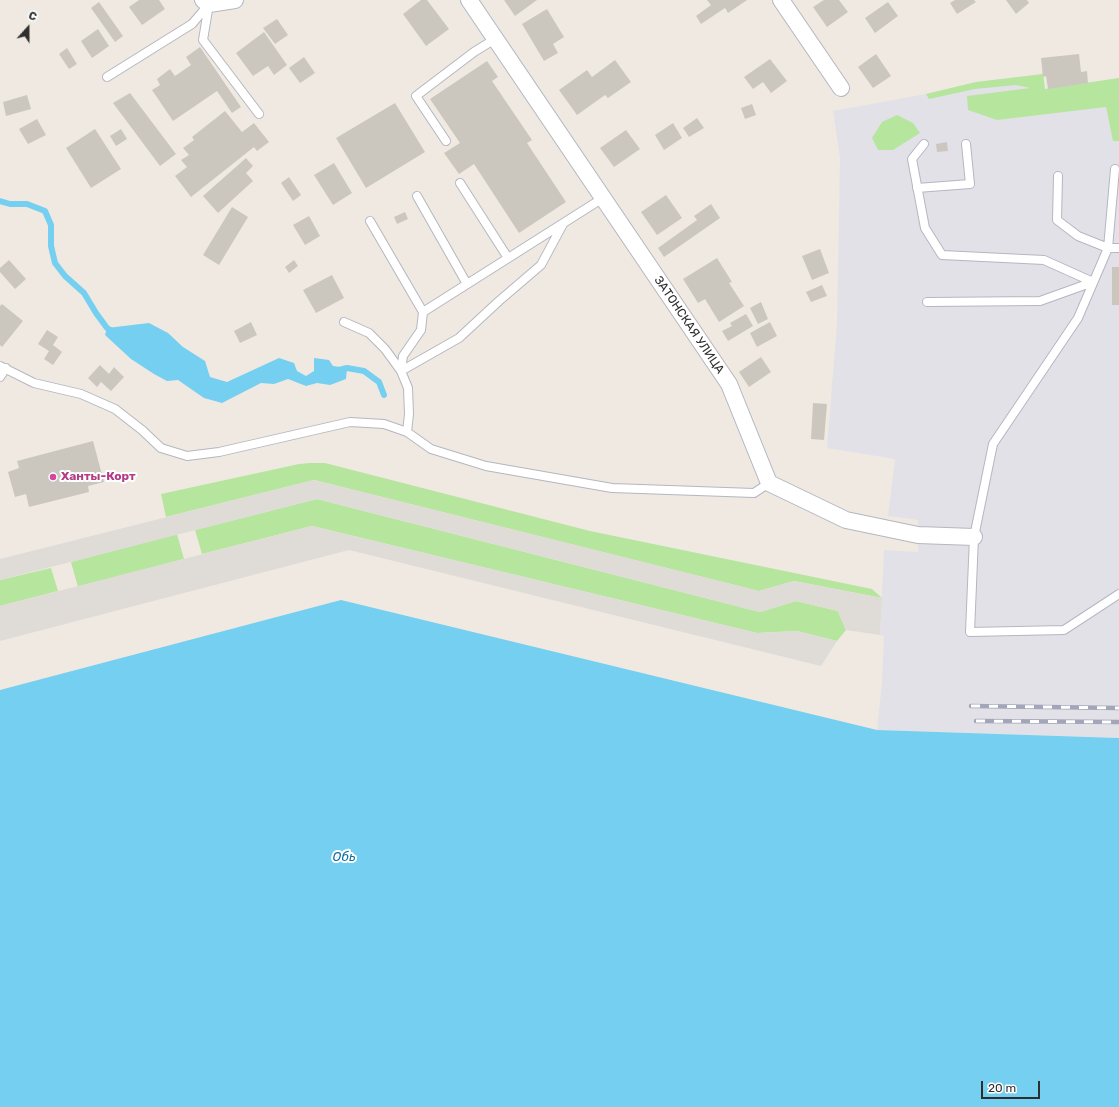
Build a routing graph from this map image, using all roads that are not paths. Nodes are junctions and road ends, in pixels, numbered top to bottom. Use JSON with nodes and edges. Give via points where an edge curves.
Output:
{"nodes":[{"id":1,"x":236,"y":0,"type":"edge"},
{"id":2,"x":469,"y":0,"type":"edge"},
{"id":3,"x":781,"y":0,"type":"edge"},
{"id":4,"x":206,"y":2,"type":"edge"},
{"id":5,"x":495,"y":39,"type":"junction"},
{"id":6,"x":107,"y":77,"type":"dead end"},
{"id":7,"x":841,"y":88,"type":"dead end"},
{"id":8,"x":259,"y":114,"type":"dead end"},
{"id":9,"x":446,"y":141,"type":"dead end"},
{"id":10,"x":924,"y":144,"type":"dead end"},
{"id":11,"x":966,"y":144,"type":"dead end"},
{"id":12,"x":1115,"y":169,"type":"dead end"},
{"id":13,"x":1058,"y":176,"type":"dead end"},
{"id":14,"x":460,"y":183,"type":"dead end"},
{"id":15,"x":917,"y":188,"type":"junction"},
{"id":16,"x":417,"y":196,"type":"dead end"},
{"id":17,"x":603,"y":198,"type":"junction"},
{"id":18,"x":370,"y":221,"type":"dead end"},
{"id":19,"x":563,"y":224,"type":"junction"},
{"id":20,"x":1108,"y":248,"type":"junction"},
{"id":21,"x":1119,"y":248,"type":"edge"},
{"id":22,"x":508,"y":258,"type":"junction"},
{"id":23,"x":1093,"y":282,"type":"junction"},
{"id":24,"x":467,"y":284,"type":"junction"},
{"id":25,"x":928,"y":302,"type":"dead end"},
{"id":26,"x":424,"y":312,"type":"junction"},
{"id":27,"x":344,"y":322,"type":"dead end"},
{"id":28,"x":3,"y":367,"type":"edge"},
{"id":29,"x":401,"y":371,"type":"junction"},
{"id":30,"x":0,"y":377,"type":"edge"},
{"id":31,"x":407,"y":432,"type":"junction"},
{"id":32,"x":769,"y":483,"type":"junction"},
{"id":33,"x":974,"y":537,"type":"junction"},
{"id":34,"x":1119,"y":594,"type":"edge"}],
"edges":[{"from":1,"to":4,"type":"street"},
{"from":2,"to":5,"type":"street","name":"ЗАТОНСКАЯ УЛИЦА"},
{"from":3,"to":7,"type":"street"},
{"from":4,"to":6,"type":"lane","via":[[192,24]]},
{"from":4,"to":8,"type":"lane","via":[[203,40]]},
{"from":5,"to":9,"type":"lane","via":[[416,96]]},
{"from":5,"to":17,"type":"street","name":"ЗАТОНСКАЯ УЛИЦА"},
{"from":10,"to":15,"type":"lane","via":[[912,159]]},
{"from":11,"to":15,"type":"lane","via":[[970,184]]},
{"from":12,"to":20,"type":"lane"},
{"from":13,"to":20,"type":"lane","via":[[1057,220],[1078,236]]},
{"from":14,"to":22,"type":"lane"},
{"from":15,"to":23,"type":"lane","via":[[925,228],[942,255],[1044,260]]},
{"from":16,"to":24,"type":"lane"},
{"from":17,"to":19,"type":"lane"},
{"from":17,"to":32,"type":"street","name":"ЗАТОНСКАЯ УЛИЦА","via":[[729,384]]},
{"from":18,"to":26,"type":"lane"},
{"from":19,"to":22,"type":"lane"},
{"from":19,"to":29,"type":"lane","via":[[541,265],[459,338]]},
{"from":20,"to":21,"type":"lane"},
{"from":20,"to":23,"type":"lane"},
{"from":22,"to":24,"type":"lane"},
{"from":23,"to":25,"type":"lane","via":[[1040,302]]},
{"from":23,"to":33,"type":"lane","via":[[1078,318],[993,444]]},
{"from":24,"to":26,"type":"lane"},
{"from":26,"to":29,"type":"lane","via":[[421,330],[403,356]]},
{"from":27,"to":29,"type":"lane","via":[[369,333],[385,348]]},
{"from":28,"to":30,"type":"lane"},
{"from":28,"to":31,"type":"lane","via":[[34,383],[81,394],[115,409],[161,448],[187,456],[219,452],[350,422],[384,424]]},
{"from":29,"to":31,"type":"lane","via":[[408,388]]},
{"from":31,"to":32,"type":"lane","via":[[431,449],[486,466],[612,488],[754,492]]},
{"from":32,"to":33,"type":"street","via":[[846,520],[918,535]]},
{"from":33,"to":34,"type":"lane","via":[[970,632],[1064,630]]}]}
